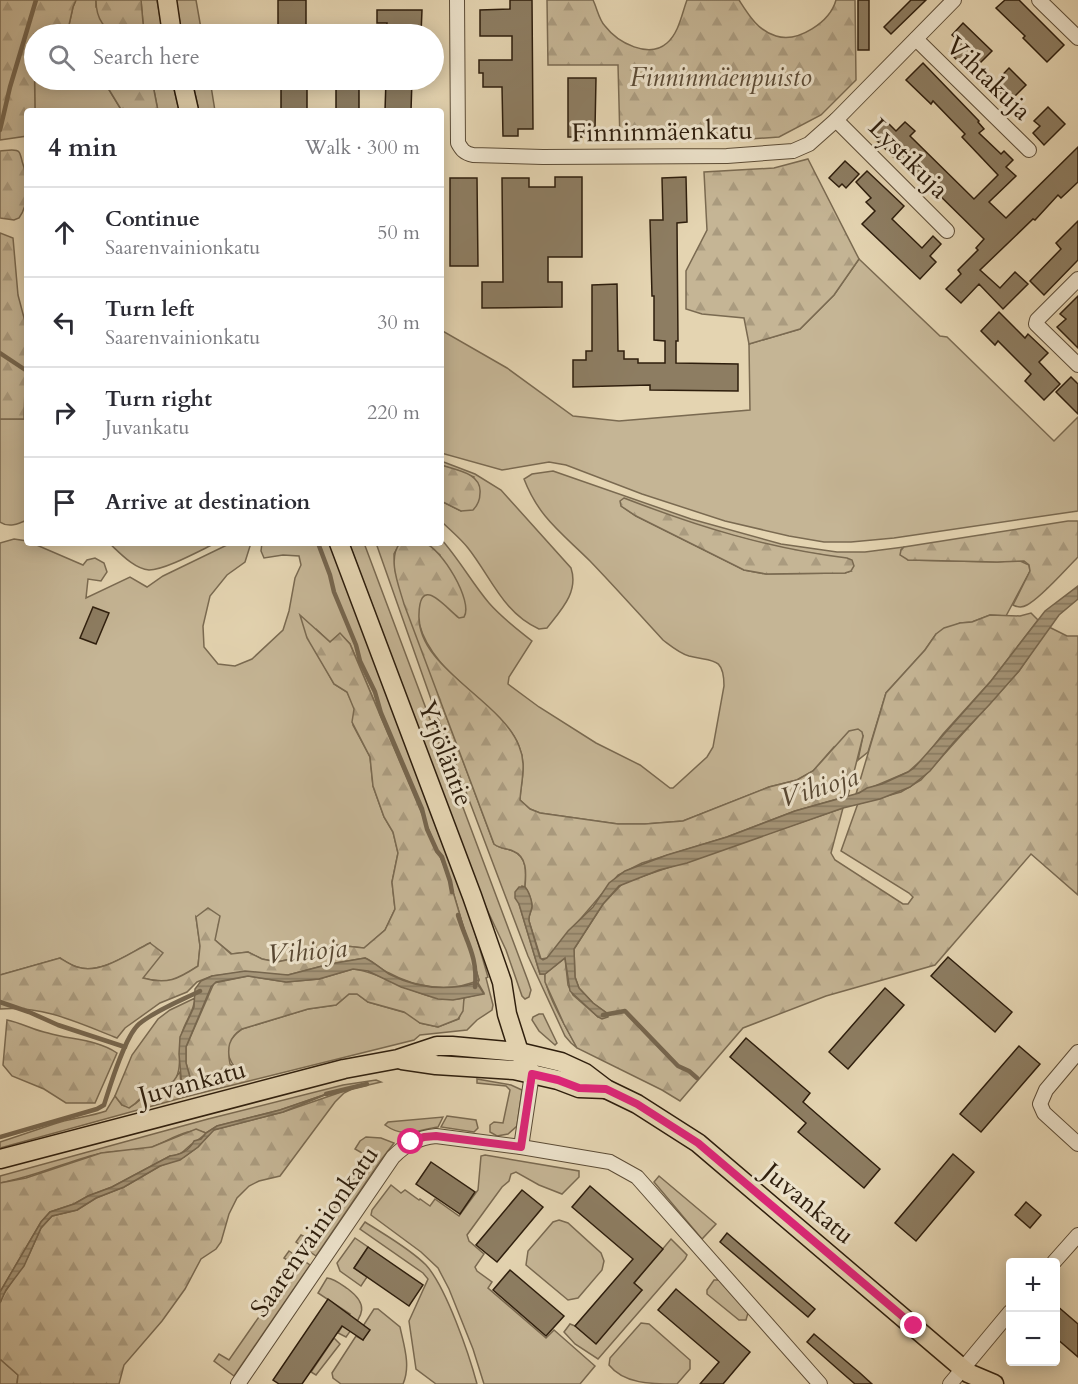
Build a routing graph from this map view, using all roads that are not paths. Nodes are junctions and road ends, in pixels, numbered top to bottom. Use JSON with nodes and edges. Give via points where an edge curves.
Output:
{"nodes":[{"id":1,"x":167,"y":0,"type":"edge"},
{"id":2,"x":457,"y":0,"type":"edge"},
{"id":3,"x":954,"y":0,"type":"edge"},
{"id":4,"x":1039,"y":0,"type":"edge"},
{"id":5,"x":171,"y":24,"type":"edge"},
{"id":6,"x":1078,"y":38,"type":"edge"},
{"id":7,"x":916,"y":39,"type":"junction"},
{"id":8,"x":184,"y":90,"type":"edge"},
{"id":9,"x":188,"y":108,"type":"edge"},
{"id":10,"x":836,"y":120,"type":"junction"},
{"id":11,"x":1029,"y":150,"type":"dead end"},
{"id":12,"x":947,"y":231,"type":"dead end"},
{"id":13,"x":1078,"y":279,"type":"edge"},
{"id":14,"x":1078,"y":365,"type":"edge"},
{"id":15,"x":340,"y":546,"type":"edge"},
{"id":16,"x":1078,"y":1052,"type":"edge"},
{"id":17,"x":525,"y":1053,"type":"junction"},
{"id":18,"x":398,"y":1059,"type":"junction"},
{"id":19,"x":532,"y":1074,"type":"junction"},
{"id":20,"x":606,"y":1089,"type":"junction"},
{"id":21,"x":1078,"y":1144,"type":"edge"},
{"id":22,"x":521,"y":1147,"type":"junction"},
{"id":23,"x":0,"y":1159,"type":"edge"},
{"id":24,"x":1078,"y":1235,"type":"edge"},
{"id":25,"x":1058,"y":1258,"type":"edge"},
{"id":26,"x":1006,"y":1319,"type":"edge"},
{"id":27,"x":968,"y":1375,"type":"edge"},
{"id":28,"x":238,"y":1384,"type":"edge"},
{"id":29,"x":820,"y":1384,"type":"edge"},
{"id":30,"x":950,"y":1384,"type":"edge"},
{"id":31,"x":994,"y":1384,"type":"edge"}],
"edges":[{"from":1,"to":5,"type":"main road"},
{"from":2,"to":10,"type":"street","name":"Finninmäenkatu","via":[[458,143],[466,154],[543,157],[776,153],[809,144]]},
{"from":3,"to":7,"type":"street","name":"Finninmäenkatu"},
{"from":4,"to":6,"type":"street"},
{"from":7,"to":10,"type":"street","name":"Finninmäenkatu"},
{"from":7,"to":11,"type":"street","name":"Vihtakuja"},
{"from":8,"to":9,"type":"main road"},
{"from":10,"to":12,"type":"street","name":"Lystikuja"},
{"from":13,"to":14,"type":"street","via":[[1036,324]]},
{"from":15,"to":17,"type":"main road","name":"Yrjöläntie","via":[[502,982],[519,1011]]},
{"from":16,"to":21,"type":"street","via":[[1046,1090],[1040,1104],[1044,1113]]},
{"from":17,"to":18,"type":"main road","name":"Juvankatu","via":[[437,1046]]},
{"from":17,"to":19,"type":"main road","name":"Yrjöläntie"},
{"from":17,"to":20,"type":"main road","name":"Juvankatu","via":[[585,1072]]},
{"from":18,"to":19,"type":"main road","name":"Juvankatu"},
{"from":18,"to":23,"type":"main road","name":"Juvankatu","via":[[344,1069]]},
{"from":19,"to":20,"type":"main road","name":"Juvankatu","via":[[579,1088]]},
{"from":19,"to":22,"type":"street"},
{"from":20,"to":27,"type":"main road","name":"Juvankatu","via":[[698,1143]]},
{"from":22,"to":28,"type":"street","name":"Saarenvainionkatu","via":[[436,1136],[424,1137],[402,1148]]},
{"from":22,"to":29,"type":"street","name":"Saarenvainionkatu","via":[[610,1162],[637,1178]]},
{"from":24,"to":25,"type":"street"},
{"from":26,"to":27,"type":"street"},
{"from":27,"to":30,"type":"street"},
{"from":27,"to":31,"type":"main road","name":"Juvankatu"}]}
